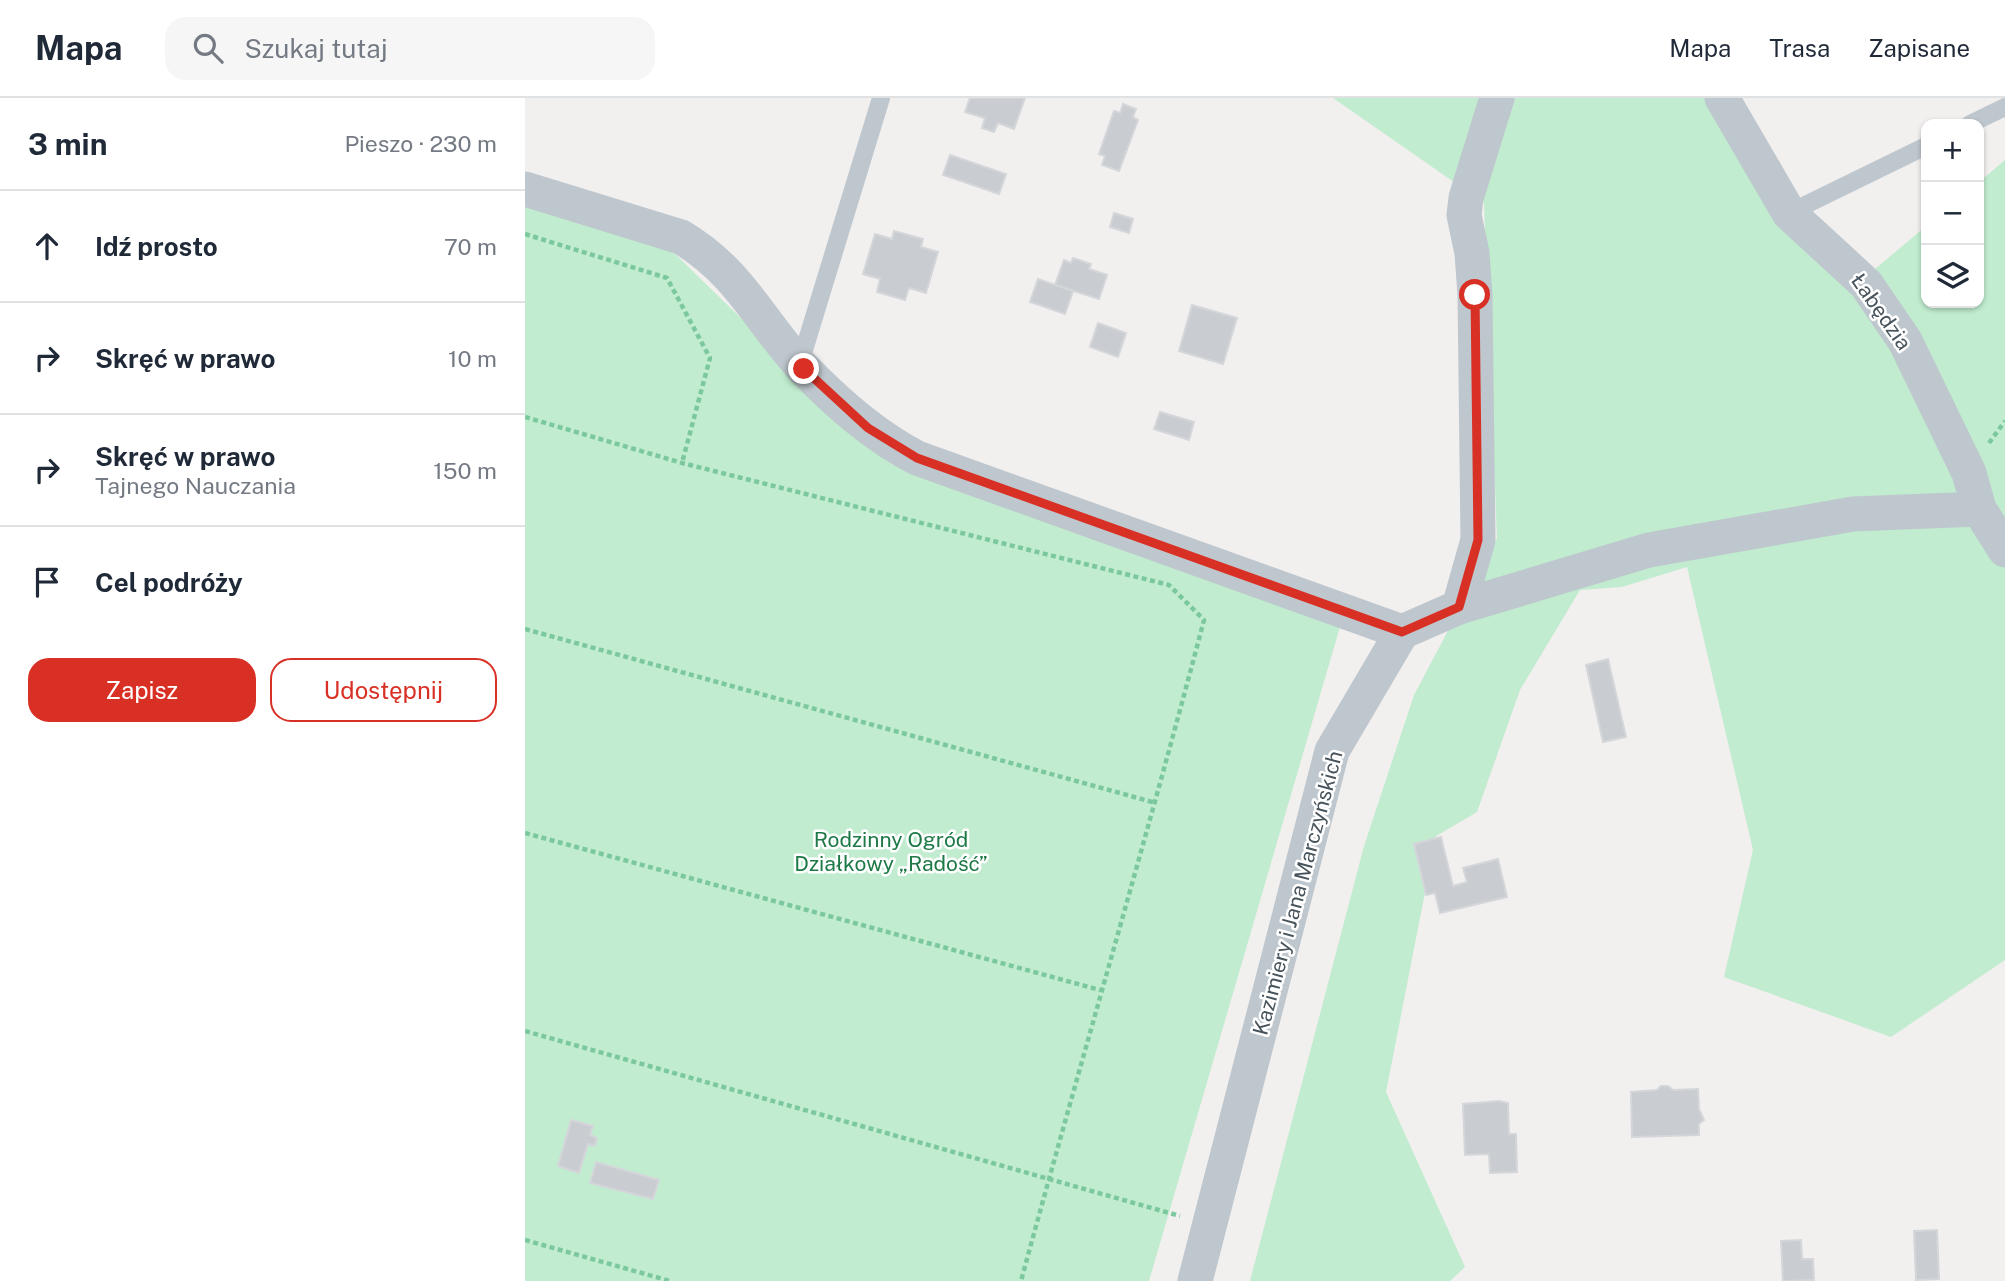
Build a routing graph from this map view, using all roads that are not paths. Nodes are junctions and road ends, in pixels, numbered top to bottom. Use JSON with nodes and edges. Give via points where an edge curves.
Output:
{"nodes":[{"id":1,"x":881,"y":98,"type":"edge"},
{"id":2,"x":1497,"y":98,"type":"edge"},
{"id":3,"x":1722,"y":98,"type":"edge"},
{"id":4,"x":2005,"y":107,"type":"edge"},
{"id":5,"x":1980,"y":119,"type":"edge"},
{"id":6,"x":1921,"y":148,"type":"edge"},
{"id":7,"x":525,"y":189,"type":"edge"},
{"id":8,"x":1789,"y":213,"type":"junction"},
{"id":9,"x":800,"y":363,"type":"junction"},
{"id":10,"x":1979,"y":509,"type":"junction"},
{"id":11,"x":2005,"y":550,"type":"edge"},
{"id":12,"x":1459,"y":607,"type":"junction"},
{"id":13,"x":1402,"y":632,"type":"junction"},
{"id":14,"x":1195,"y":1281,"type":"edge"}],
"edges":[{"from":1,"to":9,"type":"lane"},
{"from":2,"to":12,"type":"street","via":[[1464,215],[1475,286],[1478,540]]},
{"from":3,"to":8,"type":"street","name":"Łabędzia"},
{"from":4,"to":5,"type":"lane"},
{"from":6,"to":8,"type":"lane"},
{"from":7,"to":9,"type":"street","via":[[681,237],[703,250],[723,267]]},
{"from":8,"to":10,"type":"street","name":"Łabędzia","via":[[1866,284],[1905,341],[1969,473]]},
{"from":9,"to":13,"type":"street","via":[[868,428],[917,458]]},
{"from":10,"to":11,"type":"street","name":"Łabędzia"},
{"from":10,"to":12,"type":"street","via":[[1853,514],[1649,550]]},
{"from":12,"to":13,"type":"street"},
{"from":13,"to":14,"type":"street","name":"Kazimiery i Jana Marczyńskich","via":[[1332,751]]}]}
